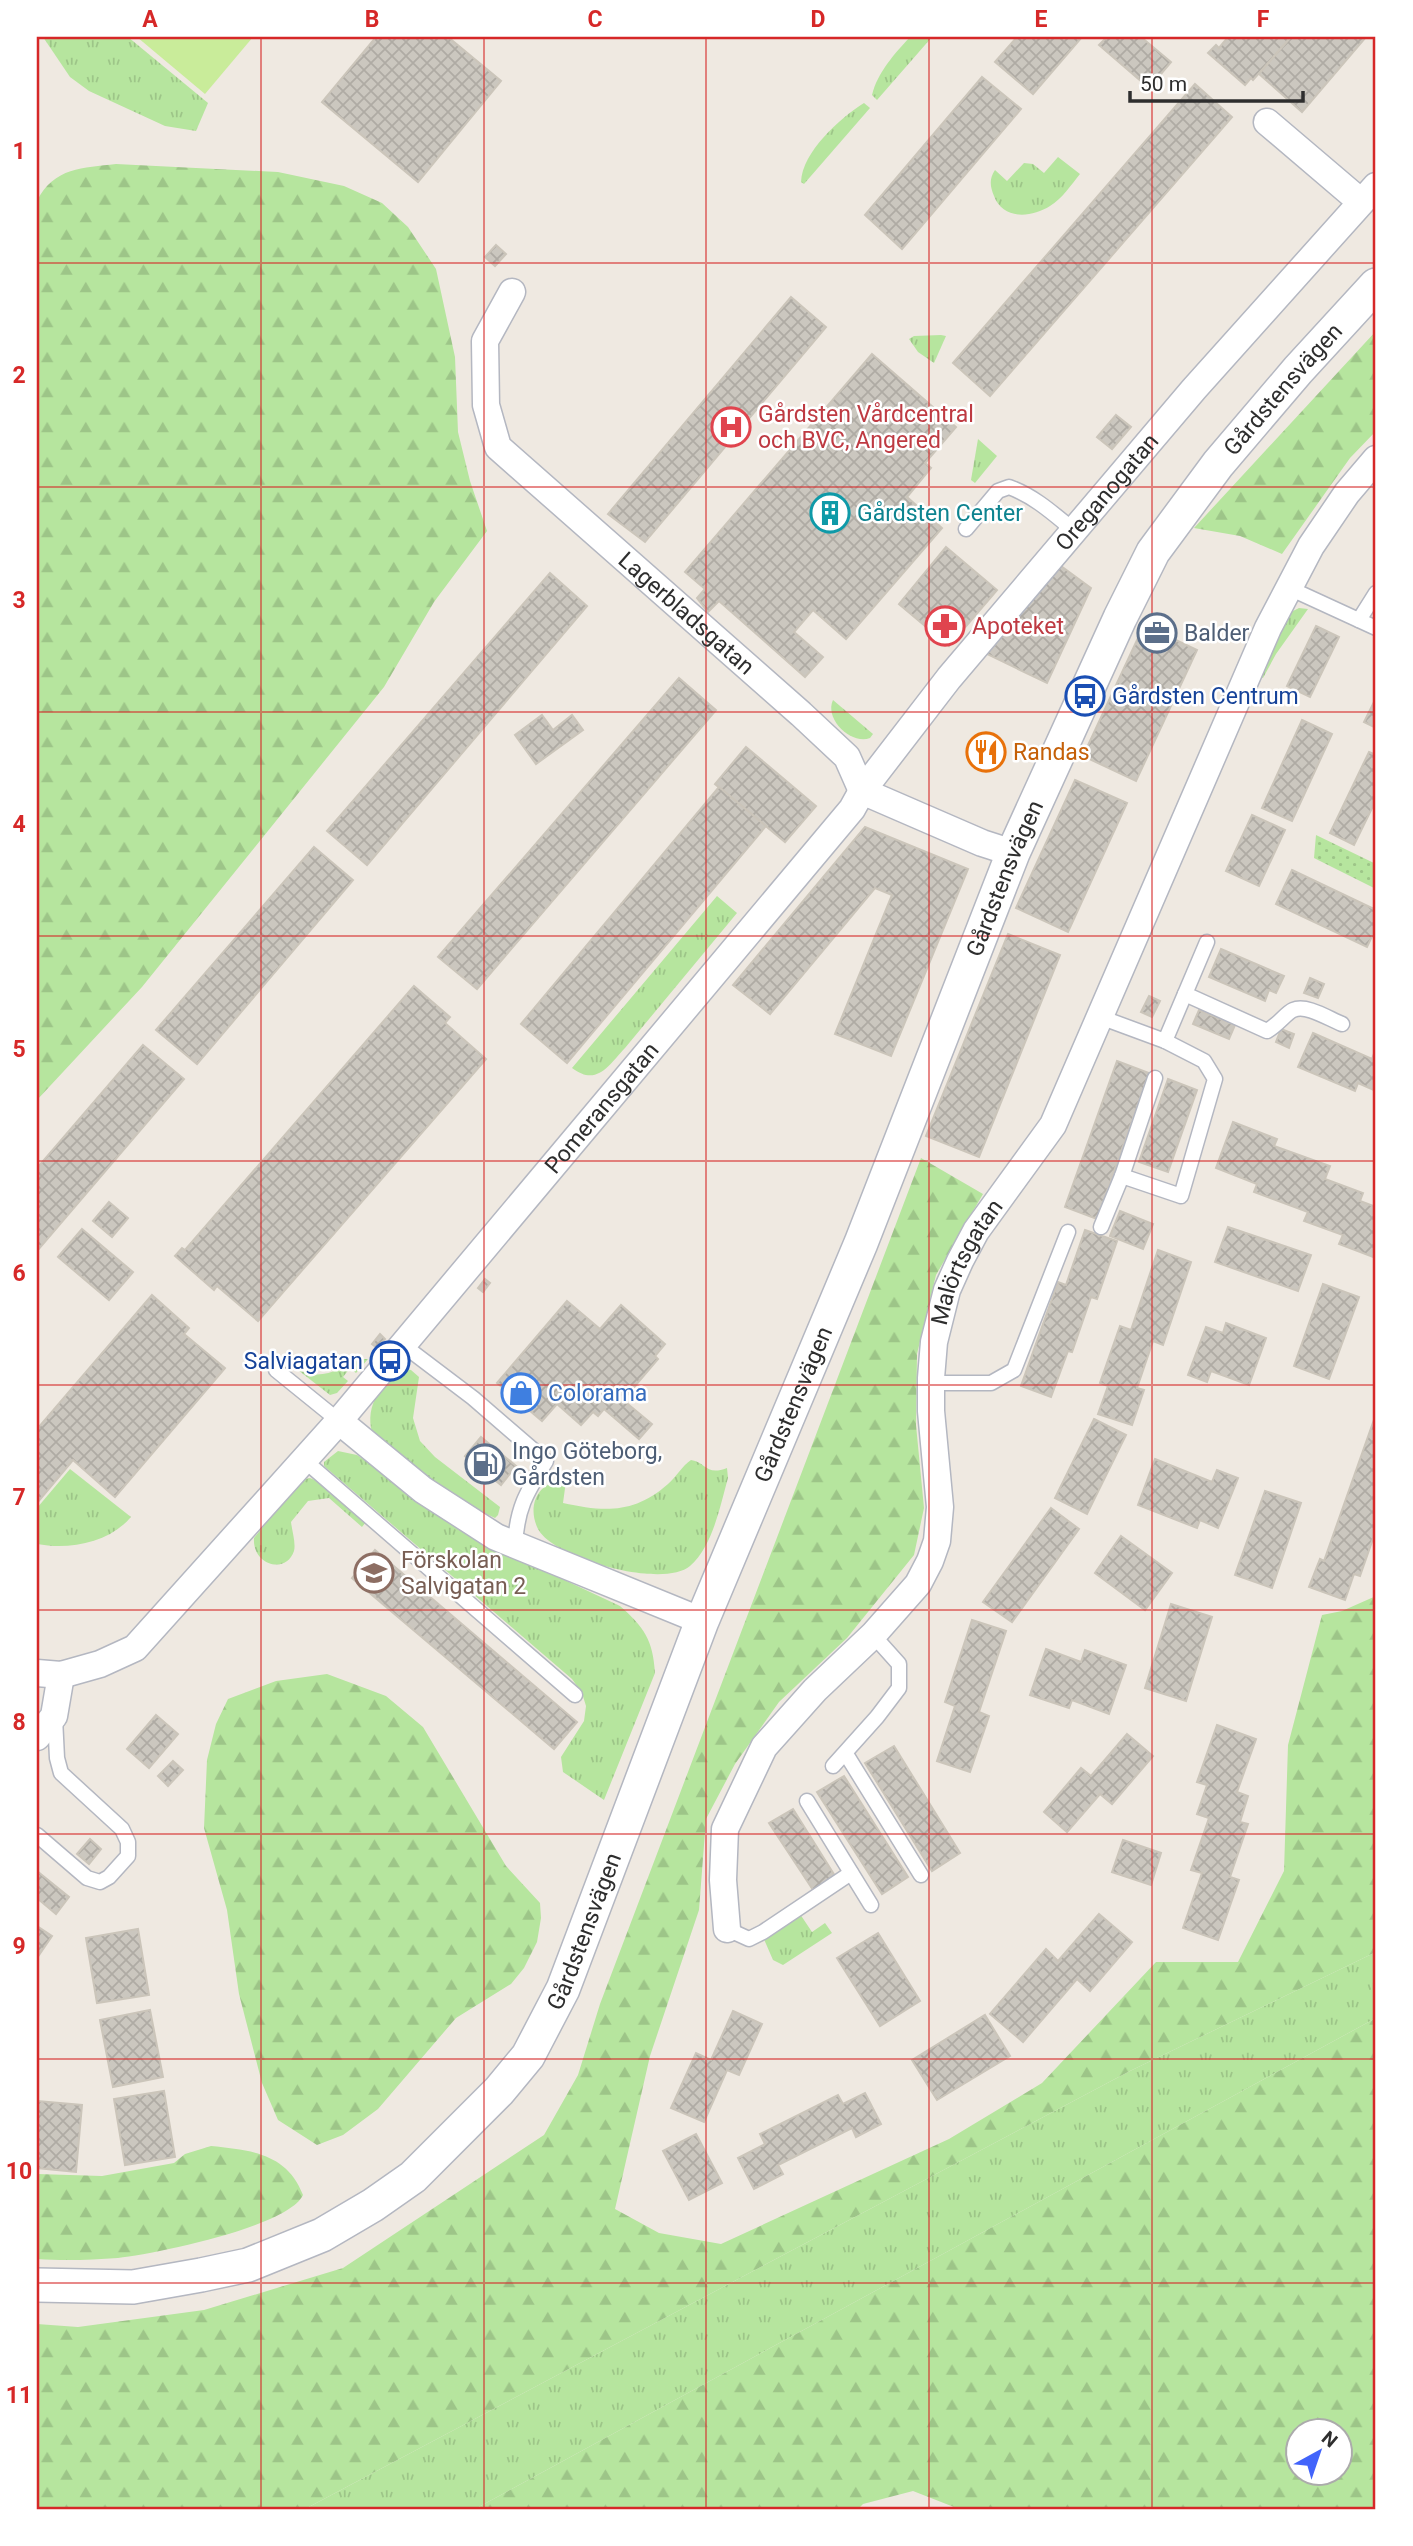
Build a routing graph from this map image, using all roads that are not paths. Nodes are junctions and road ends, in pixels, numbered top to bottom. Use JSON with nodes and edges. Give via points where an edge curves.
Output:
{"nodes":[{"id":1,"x":1267,"y":122,"type":"dead end"},
{"id":2,"x":1369,"y":194,"type":"edge"},
{"id":3,"x":1376,"y":285,"type":"edge"},
{"id":4,"x":512,"y":292,"type":"dead end"},
{"id":5,"x":1376,"y":459,"type":"edge"},
{"id":6,"x":966,"y":529,"type":"dead end"},
{"id":7,"x":1066,"y":540,"type":"junction"},
{"id":8,"x":1289,"y":588,"type":"junction"},
{"id":9,"x":1376,"y":593,"type":"edge"},
{"id":10,"x":1359,"y":620,"type":"junction"},
{"id":11,"x":1376,"y":628,"type":"edge"},
{"id":12,"x":862,"y":791,"type":"junction"},
{"id":13,"x":1013,"y":853,"type":"junction"},
{"id":14,"x":1207,"y":942,"type":"dead end"},
{"id":15,"x":1185,"y":994,"type":"junction"},
{"id":16,"x":1100,"y":1017,"type":"junction"},
{"id":17,"x":1342,"y":1024,"type":"dead end"},
{"id":18,"x":1165,"y":1041,"type":"junction"},
{"id":19,"x":1156,"y":1078,"type":"dead end"},
{"id":20,"x":1122,"y":1176,"type":"junction"},
{"id":21,"x":1101,"y":1227,"type":"dead end"},
{"id":22,"x":1068,"y":1232,"type":"dead end"},
{"id":23,"x":403,"y":1345,"type":"junction"},
{"id":24,"x":276,"y":1370,"type":"dead end"},
{"id":25,"x":930,"y":1383,"type":"junction"},
{"id":26,"x":339,"y":1421,"type":"junction"},
{"id":27,"x":304,"y":1460,"type":"junction"},
{"id":28,"x":515,"y":1545,"type":"junction"},
{"id":29,"x":702,"y":1621,"type":"junction"},
{"id":30,"x":873,"y":1635,"type":"junction"},
{"id":31,"x":49,"y":1674,"type":"edge"},
{"id":32,"x":575,"y":1695,"type":"dead end"},
{"id":33,"x":54,"y":1716,"type":"junction"},
{"id":34,"x":37,"y":1737,"type":"edge"},
{"id":35,"x":846,"y":1754,"type":"junction"},
{"id":36,"x":833,"y":1766,"type":"dead end"},
{"id":37,"x":807,"y":1801,"type":"dead end"},
{"id":38,"x":37,"y":1835,"type":"edge"},
{"id":39,"x":851,"y":1873,"type":"junction"},
{"id":40,"x":921,"y":1875,"type":"dead end"},
{"id":41,"x":871,"y":1905,"type":"dead end"},
{"id":42,"x":727,"y":1929,"type":"joint"},
{"id":43,"x":37,"y":2285,"type":"edge"}],
"edges":[{"from":1,"to":2,"type":"street","name":"Oreganogatan"},
{"from":2,"to":7,"type":"street","name":"Oreganogatan"},
{"from":3,"to":13,"type":"street","name":"Gårdstensvägen","via":[[1218,464],[1153,552]]},
{"from":4,"to":12,"type":"street","name":"Lagerbladsgatan","via":[[485,341],[486,405],[498,447],[837,748]]},
{"from":5,"to":8,"type":"street","name":"Malörtsgatan","via":[[1347,493]]},
{"from":6,"to":7,"type":"lane","via":[[998,491],[1009,487],[1038,501],[1066,524]]},
{"from":7,"to":12,"type":"street","name":"Oreganogatan","via":[[949,678]]},
{"from":8,"to":10,"type":"lane"},
{"from":8,"to":16,"type":"street","name":"Malörtsgatan"},
{"from":9,"to":10,"type":"lane"},
{"from":10,"to":11,"type":"lane"},
{"from":12,"to":13,"type":"street"},
{"from":12,"to":23,"type":"street","name":"Pomeransgatan","via":[[852,809]]},
{"from":13,"to":29,"type":"street","name":"Gårdstensvägen","via":[[860,1243]]},
{"from":14,"to":15,"type":"lane"},
{"from":15,"to":17,"type":"lane","via":[[1266,1031],[1279,1025],[1291,1010],[1303,1008]]},
{"from":15,"to":18,"type":"lane"},
{"from":16,"to":18,"type":"lane"},
{"from":16,"to":25,"type":"street","name":"Malörtsgatan","via":[[1053,1125],[976,1231],[960,1261],[947,1290],[934,1342]]},
{"from":18,"to":20,"type":"lane","via":[[1204,1061],[1215,1079],[1181,1196]]},
{"from":19,"to":20,"type":"lane"},
{"from":20,"to":21,"type":"lane"},
{"from":22,"to":25,"type":"lane","via":[[1014,1370],[991,1383]]},
{"from":23,"to":26,"type":"street","name":"Pomeransgatan"},
{"from":23,"to":28,"type":"lane","via":[[546,1461],[521,1503]]},
{"from":24,"to":26,"type":"lane"},
{"from":25,"to":30,"type":"street","name":"Malörtsgatan","via":[[940,1507],[937,1541],[918,1584]]},
{"from":26,"to":27,"type":"street"},
{"from":26,"to":28,"type":"street","via":[[423,1490]]},
{"from":27,"to":31,"type":"street","via":[[135,1648],[100,1664]]},
{"from":27,"to":32,"type":"lane"},
{"from":28,"to":29,"type":"street"},
{"from":29,"to":43,"type":"street","name":"Gårdstensvägen","via":[[563,1989],[528,2056],[457,2135],[413,2177],[373,2205],[322,2235],[248,2265],[133,2287]]},
{"from":30,"to":35,"type":"lane","via":[[899,1664],[899,1688]]},
{"from":30,"to":42,"type":"street","name":"Malörtsgatan","via":[[764,1747],[724,1829]]},
{"from":31,"to":33,"type":"street"},
{"from":33,"to":34,"type":"street"},
{"from":33,"to":38,"type":"lane","via":[[61,1773],[122,1829],[128,1856],[100,1882],[87,1878]]},
{"from":35,"to":36,"type":"lane"},
{"from":35,"to":40,"type":"lane"},
{"from":37,"to":39,"type":"lane"},
{"from":39,"to":41,"type":"lane"},
{"from":39,"to":42,"type":"lane","via":[[749,1938]]}]}
